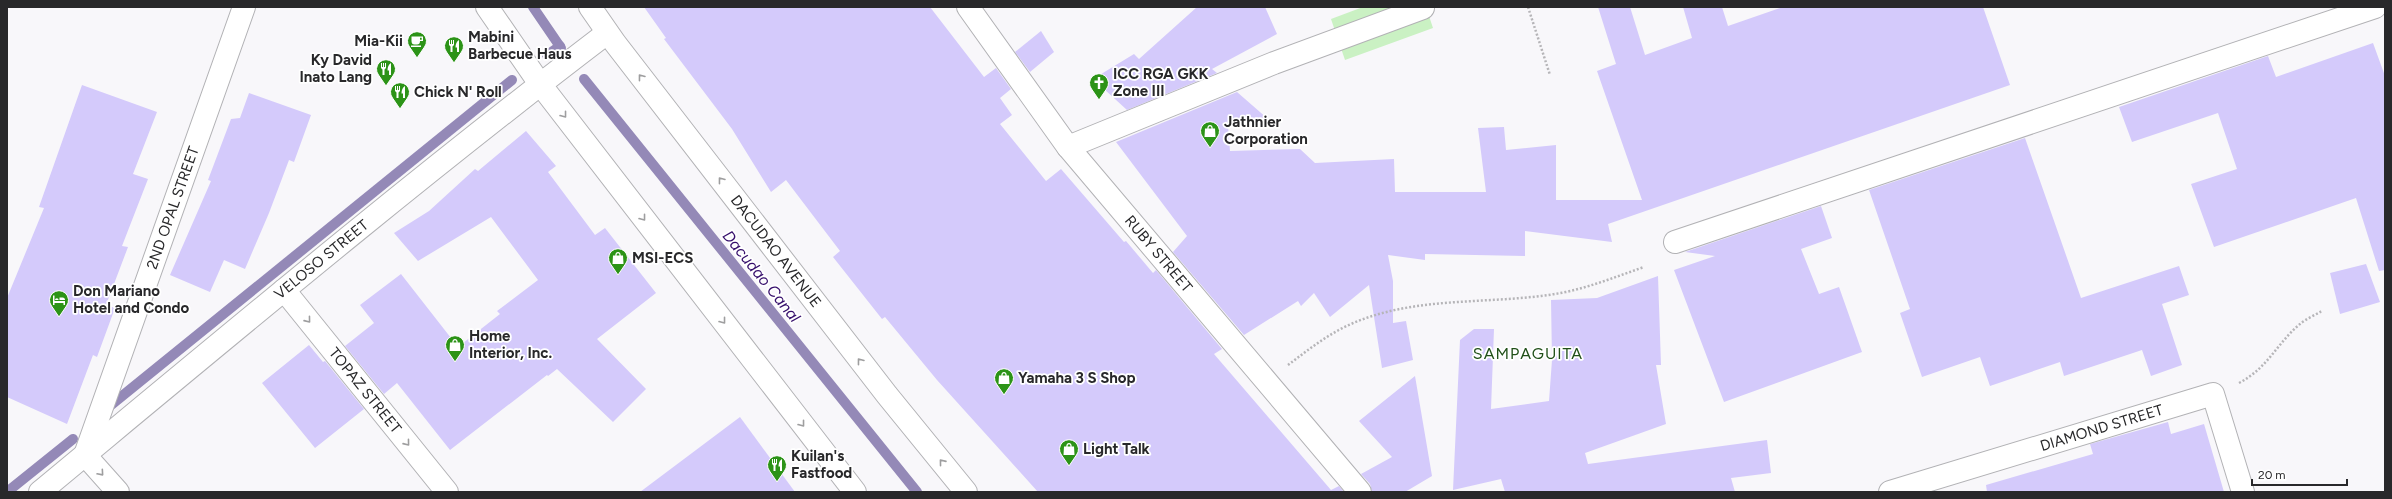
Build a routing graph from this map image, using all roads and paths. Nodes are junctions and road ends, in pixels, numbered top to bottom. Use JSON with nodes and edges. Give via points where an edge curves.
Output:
{"nodes":[{"id":1,"x":244,"y":7,"type":"edge"},
{"id":2,"x":487,"y":7,"type":"edge"},
{"id":3,"x":590,"y":7,"type":"edge"},
{"id":4,"x":968,"y":7,"type":"edge"},
{"id":5,"x":1528,"y":7,"type":"edge"},
{"id":6,"x":2375,"y":7,"type":"edge"},
{"id":7,"x":1423,"y":8,"type":"edge"},
{"id":8,"x":608,"y":33,"type":"junction"},
{"id":9,"x":1550,"y":75,"type":"dead end"},
{"id":10,"x":540,"y":84,"type":"junction"},
{"id":11,"x":1068,"y":147,"type":"junction"},
{"id":12,"x":1674,"y":242,"type":"dead end"},
{"id":13,"x":1644,"y":268,"type":"dead end"},
{"id":14,"x":284,"y":290,"type":"junction"},
{"id":15,"x":2322,"y":311,"type":"dead end"},
{"id":16,"x":1267,"y":382,"type":"junction"},
{"id":17,"x":2213,"y":394,"type":"junction"},
{"id":18,"x":85,"y":454,"type":"junction"},
{"id":19,"x":40,"y":492,"type":"edge"},
{"id":20,"x":118,"y":492,"type":"edge"},
{"id":21,"x":447,"y":492,"type":"edge"},
{"id":22,"x":855,"y":492,"type":"edge"},
{"id":23,"x":966,"y":492,"type":"edge"},
{"id":24,"x":1360,"y":492,"type":"edge"},
{"id":25,"x":1890,"y":492,"type":"edge"},
{"id":26,"x":2244,"y":492,"type":"edge"}],
"edges":[{"from":1,"to":18,"type":"street","name":"2ND OPAL STREET"},
{"from":2,"to":10,"type":"street"},
{"from":3,"to":8,"type":"street","name":"DACUDAO AVENUE"},
{"from":4,"to":11,"type":"street","name":"RUBY STREET"},
{"from":5,"to":9,"type":"path"},
{"from":6,"to":12,"type":"street"},
{"from":7,"to":11,"type":"street","via":[[1274,63]]},
{"from":8,"to":10,"type":"street","name":"VELOSO STREET"},
{"from":23,"to":8,"type":"street","name":"DACUDAO AVENUE","one_way":true,"via":[[887,395]]},
{"from":10,"to":14,"type":"street","name":"VELOSO STREET"},
{"from":10,"to":22,"type":"street","one_way":true},
{"from":11,"to":16,"type":"street","name":"RUBY STREET"},
{"from":13,"to":16,"type":"path","via":[[1566,292],[1438,303],[1396,310],[1352,324],[1320,341]]},
{"from":14,"to":18,"type":"street","name":"VELOSO STREET"},
{"from":14,"to":21,"type":"street","name":"TOPAZ STREET","one_way":true},
{"from":15,"to":17,"type":"path","via":[[2300,324],[2251,377]]},
{"from":16,"to":24,"type":"street","name":"RUBY STREET"},
{"from":17,"to":25,"type":"street","name":"DIAMOND STREET"},
{"from":17,"to":26,"type":"street"},
{"from":18,"to":19,"type":"street","name":"VELOSO STREET"},
{"from":18,"to":20,"type":"street","one_way":true}]}
